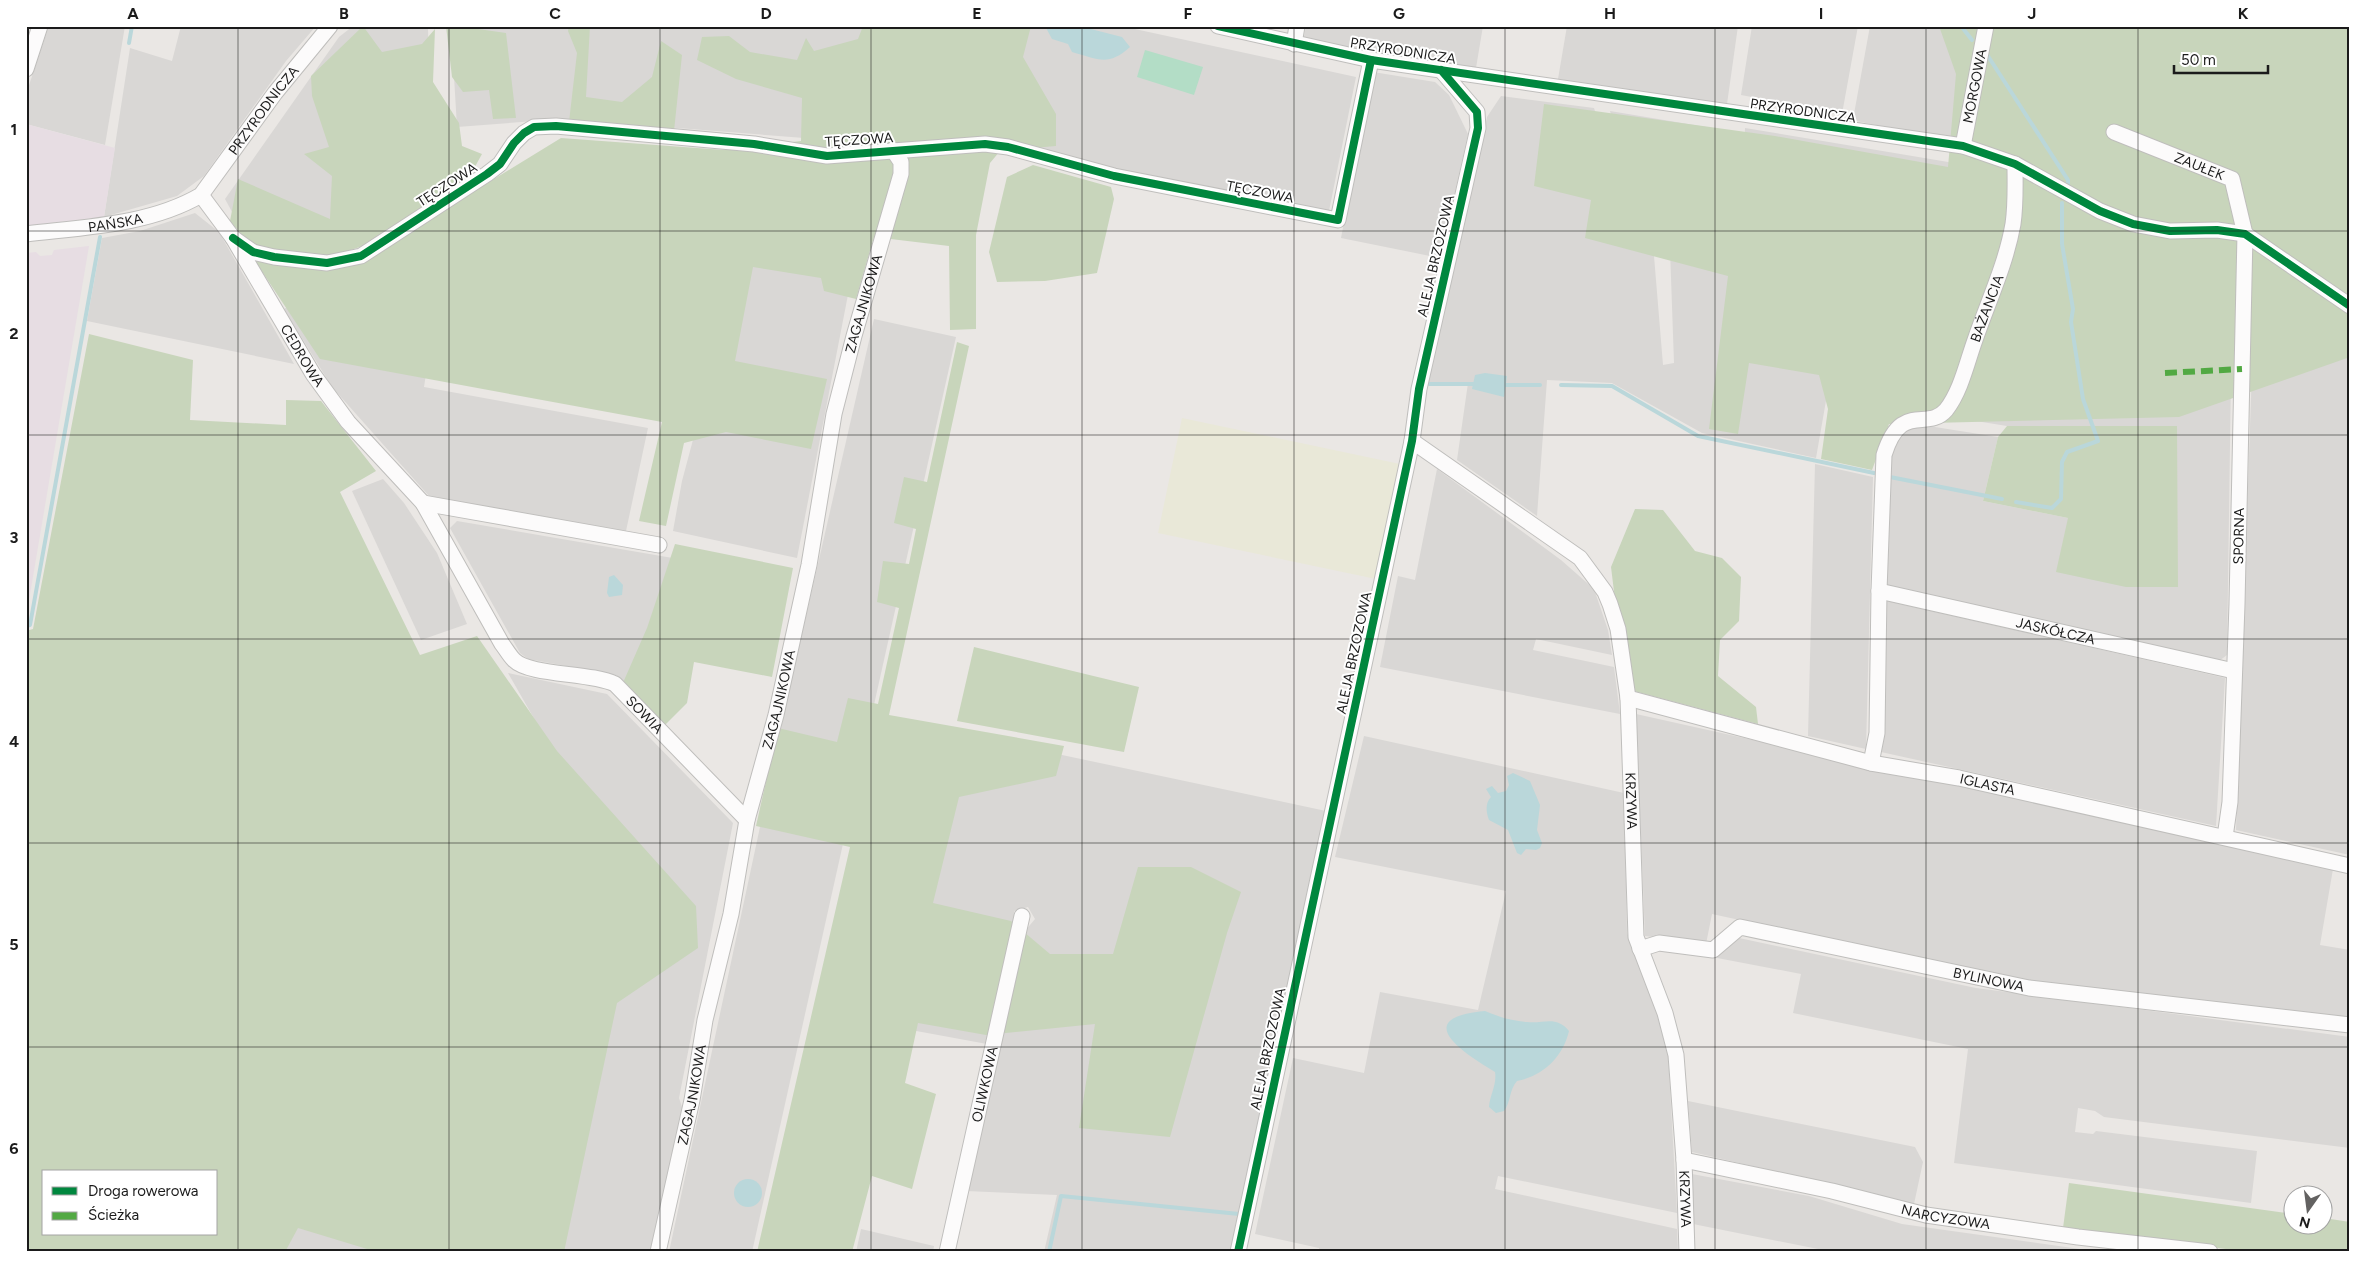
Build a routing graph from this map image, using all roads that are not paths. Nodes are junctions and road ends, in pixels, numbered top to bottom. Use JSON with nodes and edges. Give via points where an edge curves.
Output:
{"nodes":[{"id":1,"x":40,"y":26,"type":"edge"},
{"id":2,"x":330,"y":26,"type":"edge"},
{"id":3,"x":1218,"y":26,"type":"edge"},
{"id":4,"x":1297,"y":26,"type":"edge"},
{"id":5,"x":1986,"y":26,"type":"edge"},
{"id":6,"x":1294,"y":44,"type":"junction"},
{"id":7,"x":1371,"y":60,"type":"junction"},
{"id":8,"x":26,"y":69,"type":"edge"},
{"id":9,"x":1441,"y":70,"type":"junction"},
{"id":10,"x":2114,"y":132,"type":"dead end"},
{"id":11,"x":1963,"y":146,"type":"junction"},
{"id":12,"x":893,"y":150,"type":"junction"},
{"id":13,"x":2015,"y":164,"type":"junction"},
{"id":14,"x":201,"y":195,"type":"junction"},
{"id":15,"x":26,"y":234,"type":"edge"},
{"id":16,"x":2245,"y":234,"type":"junction"},
{"id":17,"x":233,"y":238,"type":"junction"},
{"id":18,"x":2350,"y":306,"type":"edge"},
{"id":19,"x":1412,"y":441,"type":"junction"},
{"id":20,"x":423,"y":503,"type":"junction"},
{"id":21,"x":659,"y":545,"type":"dead end"},
{"id":22,"x":1879,"y":591,"type":"junction"},
{"id":23,"x":514,"y":661,"type":"joint"},
{"id":24,"x":2234,"y":671,"type":"junction"},
{"id":25,"x":1628,"y":698,"type":"junction"},
{"id":26,"x":1871,"y":763,"type":"junction"},
{"id":27,"x":747,"y":820,"type":"junction"},
{"id":28,"x":2225,"y":837,"type":"junction"},
{"id":29,"x":2350,"y":866,"type":"edge"},
{"id":30,"x":1022,"y":916,"type":"dead end"},
{"id":31,"x":1640,"y":949,"type":"junction"},
{"id":32,"x":2350,"y":1025,"type":"edge"},
{"id":33,"x":1684,"y":1160,"type":"junction"},
{"id":34,"x":658,"y":1252,"type":"edge"},
{"id":35,"x":947,"y":1252,"type":"edge"},
{"id":36,"x":1238,"y":1252,"type":"edge"},
{"id":37,"x":1687,"y":1252,"type":"edge"},
{"id":38,"x":2210,"y":1252,"type":"edge"}],
"edges":[{"from":1,"to":8,"type":"street"},
{"from":2,"to":14,"type":"street","name":"PRZYRODNICZA","via":[[275,93]]},
{"from":3,"to":6,"type":"street","name":"PRZYRODNICZA"},
{"from":4,"to":6,"type":"street"},
{"from":5,"to":11,"type":"street","name":"MORGOWA"},
{"from":6,"to":7,"type":"street","name":"PRZYRODNICZA"},
{"from":7,"to":9,"type":"street","name":"PRZYRODNICZA"},
{"from":7,"to":12,"type":"street","name":"TĘCZOWA","via":[[1338,220],[1114,176],[1008,147],[985,144]]},
{"from":9,"to":11,"type":"street","name":"PRZYRODNICZA"},
{"from":9,"to":19,"type":"street","name":"ALEJA BRZOZOWA","via":[[1477,112],[1478,128],[1419,389]]},
{"from":10,"to":16,"type":"street","name":"ZAUŁEK","via":[[2232,179]]},
{"from":11,"to":13,"type":"street","name":"PRZYRODNICZA"},
{"from":12,"to":17,"type":"street","name":"TĘCZOWA","via":[[827,156],[715,139],[534,127],[514,143],[500,164],[487,174],[362,256],[327,263],[274,257],[254,252]]},
{"from":12,"to":27,"type":"street","name":"ZAGAJNIKOWA","via":[[901,162],[901,174],[834,414],[809,565],[776,715]]},
{"from":13,"to":16,"type":"street","name":"PRZYRODNICZA","via":[[2100,211],[2132,224],[2170,231],[2218,230]]},
{"from":13,"to":22,"type":"street","name":"BAŻANCIA","via":[[2015,203],[2009,241],[1958,387],[1945,411],[1931,418],[1911,419],[1899,426],[1889,438],[1884,455]]},
{"from":14,"to":15,"type":"street","name":"PAŃSKA","via":[[185,205],[129,220]]},
{"from":14,"to":17,"type":"street","name":"CEDROWA"},
{"from":16,"to":18,"type":"street","name":"PRZYRODNICZA"},
{"from":16,"to":24,"type":"street","name":"SPORNA"},
{"from":17,"to":20,"type":"street","name":"CEDROWA","via":[[313,374],[348,422]]},
{"from":19,"to":25,"type":"street","name":"KRZYWA","via":[[1580,558],[1605,592],[1618,629]]},
{"from":19,"to":36,"type":"street","name":"ALEJA BRZOZOWA"},
{"from":20,"to":21,"type":"street"},
{"from":20,"to":23,"type":"street","name":"CEDROWA"},
{"from":22,"to":24,"type":"street","name":"JASKÓŁCZA"},
{"from":22,"to":26,"type":"street","via":[[1877,734]]},
{"from":23,"to":27,"type":"street","name":"SOWIA","via":[[528,667],[604,678],[615,684]]},
{"from":24,"to":28,"type":"street","name":"SPORNA","via":[[2230,802]]},
{"from":25,"to":26,"type":"street","name":"IGLASTA"},
{"from":25,"to":31,"type":"street","name":"KRZYWA","via":[[1634,922]]},
{"from":26,"to":28,"type":"street","name":"IGLASTA","via":[[1959,778]]},
{"from":27,"to":34,"type":"street","name":"ZAGAJNIKOWA","via":[[731,914]]},
{"from":28,"to":29,"type":"street","name":"IGLASTA"},
{"from":30,"to":35,"type":"street","name":"OLIWKOWA"},
{"from":31,"to":32,"type":"street","name":"BYLINOWA","via":[[1659,943],[1713,950],[1740,927],[2029,988]]},
{"from":31,"to":33,"type":"street","name":"KRZYWA","via":[[1665,1013],[1676,1055]]},
{"from":33,"to":37,"type":"street","name":"KRZYWA"},
{"from":33,"to":38,"type":"street","name":"NARCYZOWA","via":[[1832,1191],[1926,1215]]}]}
